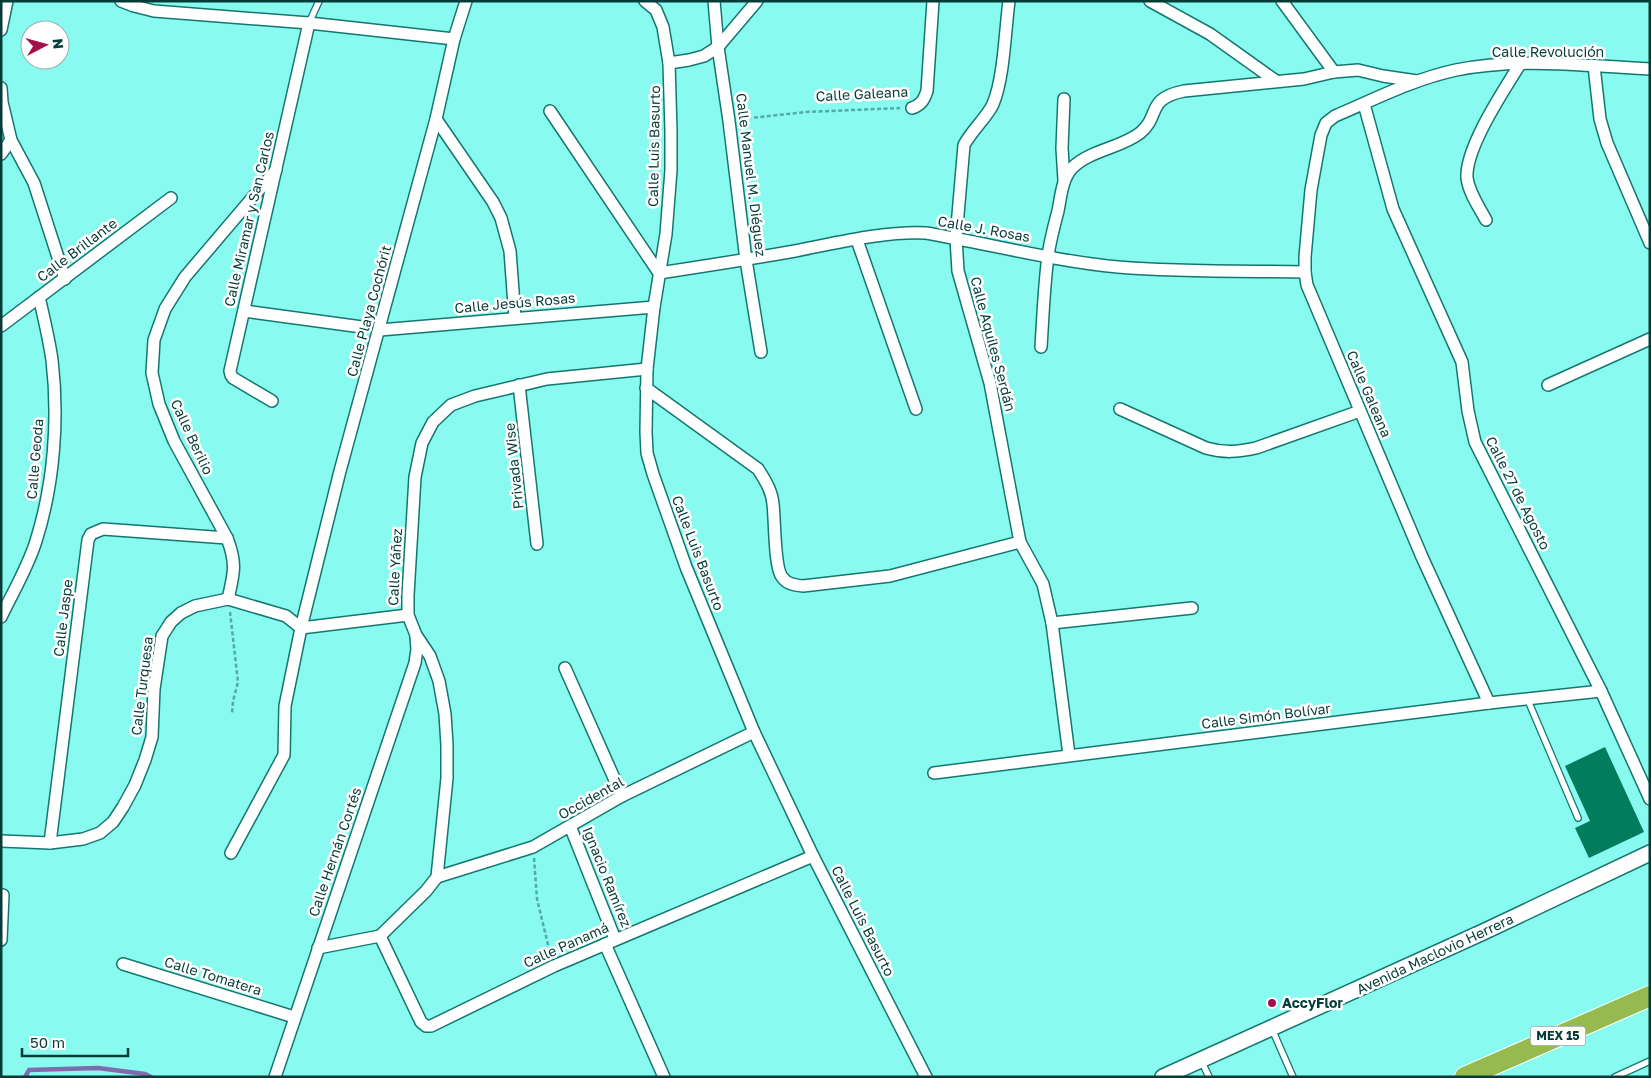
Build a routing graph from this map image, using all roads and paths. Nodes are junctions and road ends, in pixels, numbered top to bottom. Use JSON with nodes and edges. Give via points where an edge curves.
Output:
{"nodes":[{"id":1,"x":6,"y":1,"type":"edge"},
{"id":2,"x":121,"y":1,"type":"edge"},
{"id":3,"x":319,"y":1,"type":"edge"},
{"id":4,"x":466,"y":1,"type":"edge"},
{"id":5,"x":645,"y":1,"type":"edge"},
{"id":6,"x":714,"y":1,"type":"edge"},
{"id":7,"x":757,"y":1,"type":"edge"},
{"id":8,"x":933,"y":1,"type":"edge"},
{"id":9,"x":1008,"y":1,"type":"edge"},
{"id":10,"x":1150,"y":1,"type":"edge"},
{"id":11,"x":1282,"y":1,"type":"edge"},
{"id":12,"x":309,"y":23,"type":"junction"},
{"id":13,"x":1,"y":30,"type":"edge"},
{"id":14,"x":454,"y":39,"type":"junction"},
{"id":15,"x":718,"y":47,"type":"junction"},
{"id":16,"x":669,"y":63,"type":"junction"},
{"id":17,"x":1520,"y":64,"type":"junction"},
{"id":18,"x":1594,"y":66,"type":"junction"},
{"id":19,"x":1650,"y":69,"type":"edge"},
{"id":20,"x":1334,"y":72,"type":"junction"},
{"id":21,"x":1276,"y":81,"type":"junction"},
{"id":22,"x":1417,"y":81,"type":"junction"},
{"id":23,"x":1,"y":88,"type":"edge"},
{"id":24,"x":1064,"y":99,"type":"dead end"},
{"id":25,"x":1364,"y":104,"type":"junction"},
{"id":26,"x":912,"y":108,"type":"joint"},
{"id":27,"x":550,"y":111,"type":"dead end"},
{"id":28,"x":436,"y":119,"type":"junction"},
{"id":29,"x":729,"y":121,"type":"junction"},
{"id":30,"x":11,"y":140,"type":"junction"},
{"id":31,"x":1,"y":154,"type":"edge"},
{"id":32,"x":276,"y":170,"type":"junction"},
{"id":33,"x":1064,"y":180,"type":"junction"},
{"id":34,"x":171,"y":198,"type":"dead end"},
{"id":35,"x":1486,"y":220,"type":"dead end"},
{"id":36,"x":1645,"y":220,"type":"edge"},
{"id":37,"x":956,"y":238,"type":"junction"},
{"id":38,"x":857,"y":240,"type":"junction"},
{"id":39,"x":1650,"y":244,"type":"edge"},
{"id":40,"x":1048,"y":256,"type":"junction"},
{"id":41,"x":746,"y":260,"type":"junction"},
{"id":42,"x":1304,"y":272,"type":"junction"},
{"id":43,"x":659,"y":273,"type":"junction"},
{"id":44,"x":65,"y":279,"type":"junction"},
{"id":45,"x":40,"y":297,"type":"junction"},
{"id":46,"x":654,"y":307,"type":"junction"},
{"id":47,"x":244,"y":311,"type":"junction"},
{"id":48,"x":515,"y":318,"type":"junction"},
{"id":49,"x":1,"y":326,"type":"edge"},
{"id":50,"x":362,"y":327,"type":"dead end"},
{"id":51,"x":380,"y":330,"type":"junction"},
{"id":52,"x":1650,"y":339,"type":"edge"},
{"id":53,"x":1041,"y":347,"type":"dead end"},
{"id":54,"x":760,"y":352,"type":"dead end"},
{"id":55,"x":647,"y":369,"type":"junction"},
{"id":56,"x":520,"y":385,"type":"junction"},
{"id":57,"x":1548,"y":385,"type":"dead end"},
{"id":58,"x":646,"y":388,"type":"junction"},
{"id":59,"x":272,"y":401,"type":"dead end"},
{"id":60,"x":1120,"y":408,"type":"dead end"},
{"id":61,"x":916,"y":409,"type":"dead end"},
{"id":62,"x":1360,"y":411,"type":"junction"},
{"id":63,"x":227,"y":538,"type":"junction"},
{"id":64,"x":1020,"y":542,"type":"junction"},
{"id":65,"x":537,"y":544,"type":"dead end"},
{"id":66,"x":228,"y":599,"type":"junction"},
{"id":67,"x":1192,"y":608,"type":"dead end"},
{"id":68,"x":408,"y":615,"type":"junction"},
{"id":69,"x":1,"y":617,"type":"edge"},
{"id":70,"x":1052,"y":623,"type":"junction"},
{"id":71,"x":301,"y":628,"type":"junction"},
{"id":72,"x":416,"y":635,"type":"junction"},
{"id":73,"x":565,"y":668,"type":"dead end"},
{"id":74,"x":1602,"y":691,"type":"junction"},
{"id":75,"x":1527,"y":698,"type":"junction"},
{"id":76,"x":1489,"y":703,"type":"junction"},
{"id":77,"x":232,"y":714,"type":"dead end"},
{"id":78,"x":754,"y":732,"type":"junction"},
{"id":79,"x":1069,"y":755,"type":"junction"},
{"id":80,"x":934,"y":772,"type":"dead end"},
{"id":81,"x":622,"y":796,"type":"junction"},
{"id":82,"x":1650,"y":800,"type":"edge"},
{"id":83,"x":1578,"y":818,"type":"dead end"},
{"id":84,"x":570,"y":826,"type":"junction"},
{"id":85,"x":1,"y":841,"type":"edge"},
{"id":86,"x":50,"y":843,"type":"junction"},
{"id":87,"x":533,"y":847,"type":"junction"},
{"id":88,"x":231,"y":852,"type":"dead end"},
{"id":89,"x":1650,"y":853,"type":"edge"},
{"id":90,"x":813,"y":856,"type":"junction"},
{"id":91,"x":438,"y":878,"type":"junction"},
{"id":92,"x":3,"y":895,"type":"dead end"},
{"id":93,"x":380,"y":936,"type":"junction"},
{"id":94,"x":1,"y":940,"type":"edge"},
{"id":95,"x":610,"y":942,"type":"junction"},
{"id":96,"x":318,"y":948,"type":"junction"},
{"id":97,"x":123,"y":964,"type":"dead end"},
{"id":98,"x":554,"y":966,"type":"junction"},
{"id":99,"x":1650,"y":996,"type":"edge"},
{"id":100,"x":294,"y":1017,"type":"junction"},
{"id":101,"x":1272,"y":1029,"type":"junction"},
{"id":102,"x":1201,"y":1060,"type":"junction"},
{"id":103,"x":1650,"y":1061,"type":"edge"},
{"id":104,"x":1169,"y":1076,"type":"edge"},
{"id":105,"x":274,"y":1077,"type":"edge"},
{"id":106,"x":664,"y":1077,"type":"edge"},
{"id":107,"x":926,"y":1077,"type":"edge"},
{"id":108,"x":1209,"y":1077,"type":"edge"},
{"id":109,"x":1293,"y":1077,"type":"edge"},
{"id":110,"x":1465,"y":1077,"type":"edge"},
{"id":111,"x":1615,"y":1077,"type":"edge"}],
"edges":[{"from":1,"to":13,"type":"street"},
{"from":2,"to":12,"type":"street","via":[[154,10]]},
{"from":3,"to":12,"type":"lane"},
{"from":4,"to":14,"type":"street","name":"Calle Playa Cochórit"},
{"from":5,"to":16,"type":"street","name":"Calle Luis Basurto","via":[[656,10],[663,27]]},
{"from":6,"to":15,"type":"street","name":"Calle Manuel M. Diéguez"},
{"from":7,"to":15,"type":"street"},
{"from":8,"to":26,"type":"street","name":"Calle Galeana","via":[[927,91],[920,105]]},
{"from":9,"to":37,"type":"street","name":"Calle Aquiles Serdán","via":[[999,82],[992,105],[964,145]]},
{"from":10,"to":21,"type":"street","via":[[1210,34]]},
{"from":11,"to":20,"type":"street"},
{"from":12,"to":14,"type":"street"},
{"from":12,"to":32,"type":"street","name":"Calle Miramar y San Carlos"},
{"from":14,"to":28,"type":"street","name":"Calle Playa Cochórit"},
{"from":15,"to":16,"type":"street","via":[[704,56]]},
{"from":15,"to":29,"type":"street","name":"Calle Manuel M. Diéguez"},
{"from":16,"to":43,"type":"street","name":"Calle Luis Basurto","via":[[671,170]]},
{"from":17,"to":18,"type":"street","name":"Calle Revolución"},
{"from":17,"to":22,"type":"street","name":"Calle Revolución","via":[[1456,70]]},
{"from":17,"to":35,"type":"street","via":[[1482,127],[1467,171],[1469,188]]},
{"from":18,"to":19,"type":"street","name":"Calle Revolución"},
{"from":18,"to":36,"type":"street","via":[[1600,119],[1607,143]]},
{"from":20,"to":21,"type":"street","name":"Calle Revolución"},
{"from":20,"to":22,"type":"street","name":"Calle Revolución","via":[[1358,70]]},
{"from":21,"to":33,"type":"street","name":"Calle Revolución","via":[[1172,93],[1154,108],[1148,125],[1141,132],[1073,167]]},
{"from":22,"to":25,"type":"street","name":"Calle Revolución"},
{"from":23,"to":30,"type":"street"},
{"from":24,"to":33,"type":"street"},
{"from":25,"to":42,"type":"street","name":"Calle Galeana","via":[[1335,116],[1326,123],[1321,135],[1311,190]]},
{"from":25,"to":74,"type":"street","name":"Calle 27 de Agosto","via":[[1392,209],[1462,362],[1475,442]]},
{"from":26,"to":29,"type":"path","name":"Calle Galeana","via":[[806,112]]},
{"from":27,"to":43,"type":"street"},
{"from":28,"to":48,"type":"street","via":[[501,218],[510,250]]},
{"from":28,"to":51,"type":"street","name":"Calle Playa Cochórit"},
{"from":29,"to":41,"type":"street","name":"Calle Manuel M. Diéguez"},
{"from":30,"to":31,"type":"street"},
{"from":30,"to":44,"type":"street","via":[[37,192]]},
{"from":32,"to":47,"type":"street","name":"Calle Miramar y San Carlos"},
{"from":32,"to":63,"type":"street","name":"Calle Berilio","via":[[185,278],[165,309],[154,340],[152,372],[159,404],[174,441]]},
{"from":33,"to":40,"type":"street"},
{"from":34,"to":44,"type":"street","name":"Calle Brillante"},
{"from":36,"to":39,"type":"street"},
{"from":37,"to":38,"type":"street","name":"Calle J. Rosas","via":[[911,233]]},
{"from":37,"to":40,"type":"street","name":"Calle J. Rosas"},
{"from":37,"to":64,"type":"street","name":"Calle Aquiles Serdán","via":[[958,271],[990,382]]},
{"from":38,"to":41,"type":"street","name":"Calle J. Rosas"},
{"from":38,"to":61,"type":"street"},
{"from":40,"to":42,"type":"street","name":"Calle J. Rosas","via":[[1159,270]]},
{"from":40,"to":53,"type":"street"},
{"from":41,"to":43,"type":"street","name":"Calle J. Rosas"},
{"from":41,"to":54,"type":"street","name":"Calle Manuel M. Diéguez"},
{"from":42,"to":62,"type":"street","name":"Calle Galeana","via":[[1311,297]]},
{"from":43,"to":46,"type":"street","name":"Calle Luis Basurto"},
{"from":44,"to":45,"type":"street","name":"Calle Brillante"},
{"from":45,"to":49,"type":"street","name":"Calle Brillante"},
{"from":45,"to":69,"type":"street","name":"Calle Geoda","via":[[52,360],[55,400],[52,476],[35,543]]},
{"from":46,"to":48,"type":"street","name":"Calle Jesús Rosas"},
{"from":46,"to":55,"type":"street","name":"Calle Luis Basurto"},
{"from":47,"to":50,"type":"street"},
{"from":47,"to":59,"type":"street","name":"Calle Miramar y San Carlos","via":[[231,375]]},
{"from":48,"to":51,"type":"street","name":"Calle Jesús Rosas"},
{"from":51,"to":71,"type":"street","name":"Calle Playa Cochórit"},
{"from":52,"to":57,"type":"street"},
{"from":55,"to":56,"type":"street","name":"Calle Yáñez"},
{"from":55,"to":58,"type":"street","name":"Calle Luis Basurto"},
{"from":56,"to":65,"type":"street","name":"Privada Wise"},
{"from":56,"to":68,"type":"street","name":"Calle Yáñez","via":[[451,405],[432,422],[422,444],[415,477]]},
{"from":58,"to":64,"type":"street","via":[[758,469],[767,483],[773,503],[780,576],[790,584],[802,586],[890,576]]},
{"from":58,"to":78,"type":"street","name":"Calle Luis Basurto","via":[[647,453],[652,474],[686,568]]},
{"from":60,"to":62,"type":"street","via":[[1221,452],[1256,448]]},
{"from":62,"to":76,"type":"street","name":"Calle Galeana"},
{"from":63,"to":66,"type":"street","name":"Calle Berilio","via":[[235,569]]},
{"from":63,"to":86,"type":"street","name":"Calle Jaspe","via":[[104,529],[91,534]]},
{"from":64,"to":70,"type":"street","name":"Calle Aquiles Serdán","via":[[1043,584]]},
{"from":66,"to":71,"type":"street","name":"Calle Turquesa","via":[[286,616]]},
{"from":66,"to":77,"type":"path","via":[[238,682]]},
{"from":66,"to":86,"type":"street","name":"Calle Turquesa","via":[[195,606],[181,613],[162,636],[154,689],[152,737],[124,807],[100,833]]},
{"from":67,"to":70,"type":"street"},
{"from":68,"to":71,"type":"street"},
{"from":68,"to":72,"type":"street","name":"Calle Yáñez"},
{"from":70,"to":79,"type":"street","name":"Calle Aquiles Serdán"},
{"from":71,"to":88,"type":"street","name":"Calle Playa Cochórit","via":[[285,706],[284,755]]},
{"from":72,"to":91,"type":"street","name":"Calle Yáñez","via":[[430,656],[445,714],[447,778]]},
{"from":72,"to":96,"type":"street","name":"Calle Hernán Cortés","via":[[415,663]]},
{"from":73,"to":81,"type":"street"},
{"from":74,"to":75,"type":"street","name":"Calle Simón Bolívar"},
{"from":74,"to":82,"type":"street","name":"Calle 27 de Agosto"},
{"from":75,"to":76,"type":"street","name":"Calle Simón Bolívar"},
{"from":75,"to":83,"type":"lane"},
{"from":76,"to":79,"type":"street","name":"Calle Simón Bolívar"},
{"from":78,"to":81,"type":"street","name":"Occidental"},
{"from":78,"to":90,"type":"street","name":"Calle Luis Basurto"},
{"from":79,"to":80,"type":"street","name":"Calle Simón Bolívar"},
{"from":81,"to":84,"type":"street","name":"Occidental"},
{"from":84,"to":87,"type":"street","name":"Occidental"},
{"from":84,"to":95,"type":"street","name":"Ignacio Ramírez"},
{"from":85,"to":86,"type":"street","name":"Calle Turquesa"},
{"from":87,"to":91,"type":"street","name":"Occidental"},
{"from":87,"to":98,"type":"path","via":[[537,899]]},
{"from":89,"to":101,"type":"street","name":"Avenida Maclovio Herrera"},
{"from":90,"to":95,"type":"street","name":"Calle Panamá"},
{"from":90,"to":107,"type":"street","name":"Calle Luis Basurto"},
{"from":91,"to":93,"type":"street"},
{"from":92,"to":94,"type":"street"},
{"from":93,"to":96,"type":"street"},
{"from":93,"to":98,"type":"street","name":"Calle Panamá","via":[[426,1026]]},
{"from":95,"to":98,"type":"street","name":"Calle Panamá"},
{"from":95,"to":106,"type":"street","name":"Ignacio Ramírez"},
{"from":96,"to":100,"type":"street","name":"Calle Hernán Cortés"},
{"from":97,"to":100,"type":"street","name":"Calle Tomatera"},
{"from":99,"to":110,"type":"highway","number":"MEX 15"},
{"from":100,"to":105,"type":"street","name":"Calle Hernán Cortés"},
{"from":101,"to":102,"type":"street","name":"Avenida Maclovio Herrera"},
{"from":101,"to":109,"type":"lane"},
{"from":102,"to":104,"type":"street","name":"Avenida Maclovio Herrera"},
{"from":102,"to":108,"type":"lane"},
{"from":103,"to":111,"type":"lane"}]}
